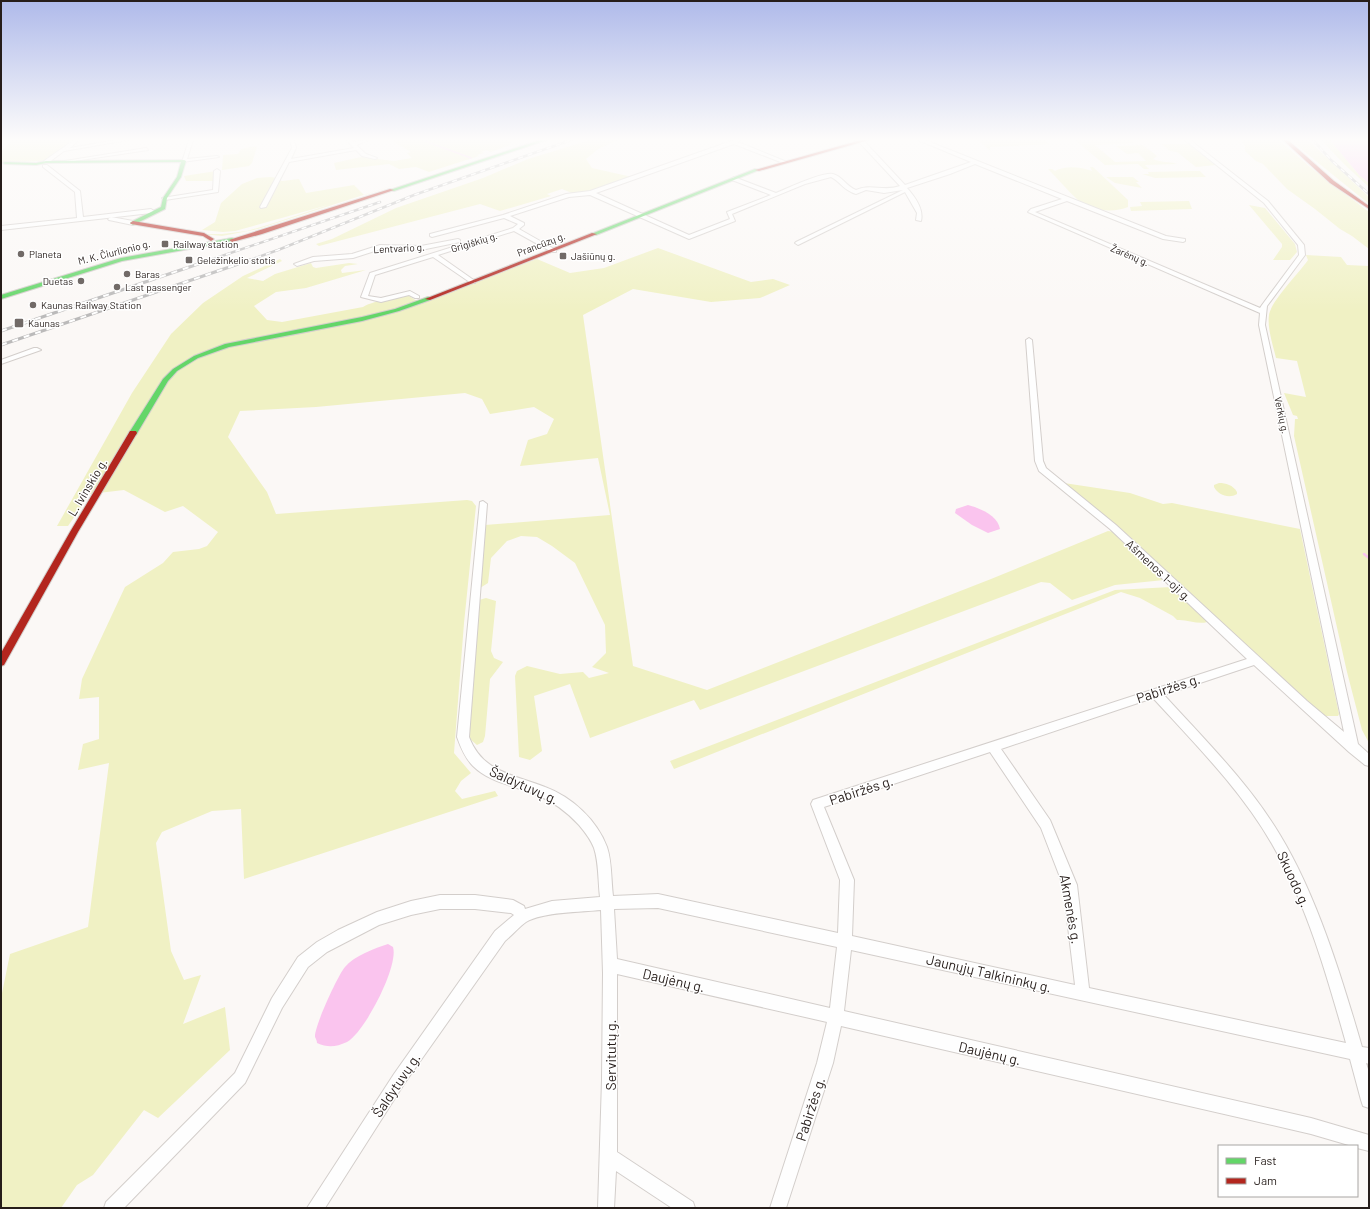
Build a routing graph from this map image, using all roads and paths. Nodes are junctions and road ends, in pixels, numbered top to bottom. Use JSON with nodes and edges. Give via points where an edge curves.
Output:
{"nodes":[{"id":1,"x":78,"y":196,"type":"edge"},
{"id":2,"x":178,"y":196,"type":"edge"},
{"id":3,"x":268,"y":196,"type":"edge"},
{"id":4,"x":363,"y":196,"type":"edge"},
{"id":5,"x":373,"y":196,"type":"edge"},
{"id":6,"x":564,"y":196,"type":"edge"},
{"id":7,"x":599,"y":196,"type":"edge"},
{"id":8,"x":691,"y":196,"type":"edge"},
{"id":9,"x":772,"y":196,"type":"edge"},
{"id":10,"x":888,"y":196,"type":"edge"},
{"id":11,"x":910,"y":196,"type":"edge"},
{"id":12,"x":1062,"y":196,"type":"edge"},
{"id":13,"x":1261,"y":196,"type":"edge"},
{"id":14,"x":1353,"y":196,"type":"edge"},
{"id":15,"x":165,"y":198,"type":"joint"},
{"id":16,"x":1066,"y":198,"type":"junction"},
{"id":17,"x":263,"y":207,"type":"dead end"},
{"id":18,"x":1369,"y":208,"type":"edge"},
{"id":19,"x":151,"y":211,"type":"dead end"},
{"id":20,"x":505,"y":216,"type":"junction"},
{"id":21,"x":642,"y":216,"type":"junction"},
{"id":22,"x":99,"y":217,"type":"junction"},
{"id":23,"x":80,"y":219,"type":"junction"},
{"id":24,"x":919,"y":220,"type":"dead end"},
{"id":25,"x":133,"y":223,"type":"junction"},
{"id":26,"x":1,"y":228,"type":"edge"},
{"id":27,"x":515,"y":229,"type":"junction"},
{"id":28,"x":501,"y":233,"type":"junction"},
{"id":29,"x":432,"y":235,"type":"dead end"},
{"id":30,"x":192,"y":238,"type":"junction"},
{"id":31,"x":1183,"y":240,"type":"dead end"},
{"id":32,"x":211,"y":242,"type":"junction"},
{"id":33,"x":798,"y":243,"type":"dead end"},
{"id":34,"x":554,"y":250,"type":"junction"},
{"id":35,"x":434,"y":255,"type":"junction"},
{"id":36,"x":297,"y":264,"type":"dead end"},
{"id":37,"x":473,"y":282,"type":"junction"},
{"id":38,"x":30,"y":285,"type":"junction"},
{"id":39,"x":2,"y":294,"type":"edge"},
{"id":40,"x":417,"y":297,"type":"dead end"},
{"id":41,"x":1263,"y":312,"type":"junction"},
{"id":42,"x":1029,"y":340,"type":"dead end"},
{"id":43,"x":218,"y":348,"type":"joint"},
{"id":44,"x":37,"y":350,"type":"dead end"},
{"id":45,"x":1,"y":362,"type":"edge"},
{"id":46,"x":483,"y":504,"type":"dead end"},
{"id":47,"x":1256,"y":660,"type":"junction"},
{"id":48,"x":1,"y":662,"type":"edge"},
{"id":49,"x":1155,"y":693,"type":"junction"},
{"id":50,"x":993,"y":748,"type":"junction"},
{"id":51,"x":1353,"y":748,"type":"junction"},
{"id":52,"x":1369,"y":761,"type":"edge"},
{"id":53,"x":607,"y":903,"type":"junction"},
{"id":54,"x":522,"y":917,"type":"junction"},
{"id":55,"x":845,"y":941,"type":"junction"},
{"id":56,"x":610,"y":965,"type":"junction"},
{"id":57,"x":1083,"y":994,"type":"junction"},
{"id":58,"x":836,"y":1017,"type":"junction"},
{"id":59,"x":1362,"y":1055,"type":"edge"},
{"id":60,"x":1369,"y":1100,"type":"edge"},
{"id":61,"x":1369,"y":1143,"type":"edge"},
{"id":62,"x":609,"y":1156,"type":"junction"},
{"id":63,"x":112,"y":1208,"type":"edge"},
{"id":64,"x":315,"y":1208,"type":"edge"},
{"id":65,"x":606,"y":1208,"type":"edge"},
{"id":66,"x":687,"y":1208,"type":"edge"},
{"id":67,"x":778,"y":1208,"type":"edge"}],
"edges":[{"from":1,"to":23,"type":"street"},
{"from":2,"to":15,"type":"street"},
{"from":3,"to":17,"type":"street"},
{"from":4,"to":32,"type":"street","via":[[276,225]]},
{"from":5,"to":32,"type":"street","via":[[270,230]]},
{"from":6,"to":20,"type":"street","name":"Lentvario g."},
{"from":7,"to":21,"type":"street"},
{"from":8,"to":21,"type":"street","name":"Prancūzų g."},
{"from":9,"to":21,"type":"street","via":[[729,214],[732,220],[689,237]]},
{"from":10,"to":33,"type":"street"},
{"from":11,"to":24,"type":"street","via":[[920,211]]},
{"from":12,"to":16,"type":"street"},
{"from":13,"to":41,"type":"street","name":"Verkių g.","via":[[1301,245],[1302,255],[1268,298]]},
{"from":14,"to":18,"type":"street"},
{"from":15,"to":25,"type":"street","via":[[161,210]]},
{"from":16,"to":31,"type":"street","via":[[1165,238]]},
{"from":16,"to":41,"type":"street","name":"Žarėnų g.","via":[[1031,212]]},
{"from":19,"to":22,"type":"street"},
{"from":20,"to":27,"type":"street","via":[[522,224]]},
{"from":20,"to":29,"type":"street","name":"Lentvario g."},
{"from":21,"to":34,"type":"street","name":"Prancūzų g."},
{"from":22,"to":23,"type":"street"},
{"from":22,"to":25,"type":"street"},
{"from":23,"to":26,"type":"street"},
{"from":25,"to":30,"type":"street"},
{"from":27,"to":28,"type":"street","name":"Grigiškių g."},
{"from":27,"to":34,"type":"street"},
{"from":28,"to":35,"type":"street","name":"Grigiškių g."},
{"from":28,"to":36,"type":"street","name":"Lentvario g.","via":[[421,248],[380,247],[344,258],[313,259]]},
{"from":30,"to":32,"type":"street","name":"M. K. Čiurlionio g."},
{"from":30,"to":38,"type":"street","name":"M. K. Čiurlionio g.","via":[[129,254]]},
{"from":32,"to":38,"type":"street","name":"M. K. Čiurlionio g.","via":[[134,257]]},
{"from":34,"to":37,"type":"street","name":"Prancūzų g."},
{"from":35,"to":37,"type":"street","name":"Grigiškių g."},
{"from":35,"to":40,"type":"street","name":"Grigiškių g.","via":[[372,274],[364,297],[381,300],[410,293]]},
{"from":37,"to":43,"type":"street","name":"Prancūzų g.","via":[[375,316]]},
{"from":38,"to":39,"type":"street","name":"M. K. Čiurlionio g."},
{"from":41,"to":51,"type":"street","name":"Verkių g.","via":[[1266,348]]},
{"from":42,"to":47,"type":"street","name":"Ašmenos 1-oji g.","via":[[1039,461],[1042,469],[1113,527]]},
{"from":43,"to":48,"type":"street","name":"L. Ivinskio g.","via":[[178,367],[164,381],[74,532]]},
{"from":44,"to":45,"type":"street"},
{"from":46,"to":53,"type":"street","name":"Šaldytuvų g.","via":[[464,722],[463,737],[466,749],[476,763],[490,772],[535,787],[573,810],[597,838]]},
{"from":47,"to":49,"type":"street","name":"Pabiržės g."},
{"from":47,"to":51,"type":"street","name":"Ašmenos 1-oji g."},
{"from":49,"to":50,"type":"street","name":"Pabiržės g."},
{"from":49,"to":59,"type":"street","name":"Skuodo g.","via":[[1253,806],[1269,829],[1306,900]]},
{"from":50,"to":55,"type":"street","name":"Pabiržės g.","via":[[817,804],[847,880]]},
{"from":50,"to":57,"type":"street","name":"Akmenės g.","via":[[1046,824],[1070,885]]},
{"from":51,"to":52,"type":"street","name":"Ašmenos 1-oji g."},
{"from":53,"to":54,"type":"street","name":"Šaldytuvų g.","via":[[552,908]]},
{"from":53,"to":55,"type":"street","name":"Jaunųjų Talkininkų g.","via":[[658,901]]},
{"from":53,"to":56,"type":"street","name":"Servitutų g."},
{"from":54,"to":63,"type":"street","via":[[513,907],[475,902],[440,902],[377,919],[322,947],[303,962],[277,1004],[240,1078]]},
{"from":54,"to":64,"type":"street","name":"Šaldytuvų g.","via":[[500,936],[472,975],[399,1079]]},
{"from":55,"to":57,"type":"street","name":"Jaunųjų Talkininkų g."},
{"from":55,"to":58,"type":"street","name":"Pabiržės g."},
{"from":56,"to":58,"type":"street","name":"Daujėnų g."},
{"from":56,"to":62,"type":"street","name":"Servitutų g."},
{"from":57,"to":59,"type":"street","name":"Jaunųjų Talkininkų g."},
{"from":58,"to":61,"type":"street","name":"Daujėnų g.","via":[[1311,1126]]},
{"from":58,"to":67,"type":"street","name":"Pabiržės g.","via":[[825,1064]]},
{"from":59,"to":60,"type":"street","name":"Skuodo g."},
{"from":62,"to":65,"type":"street","name":"Servitutų g."},
{"from":62,"to":66,"type":"street"}]}
